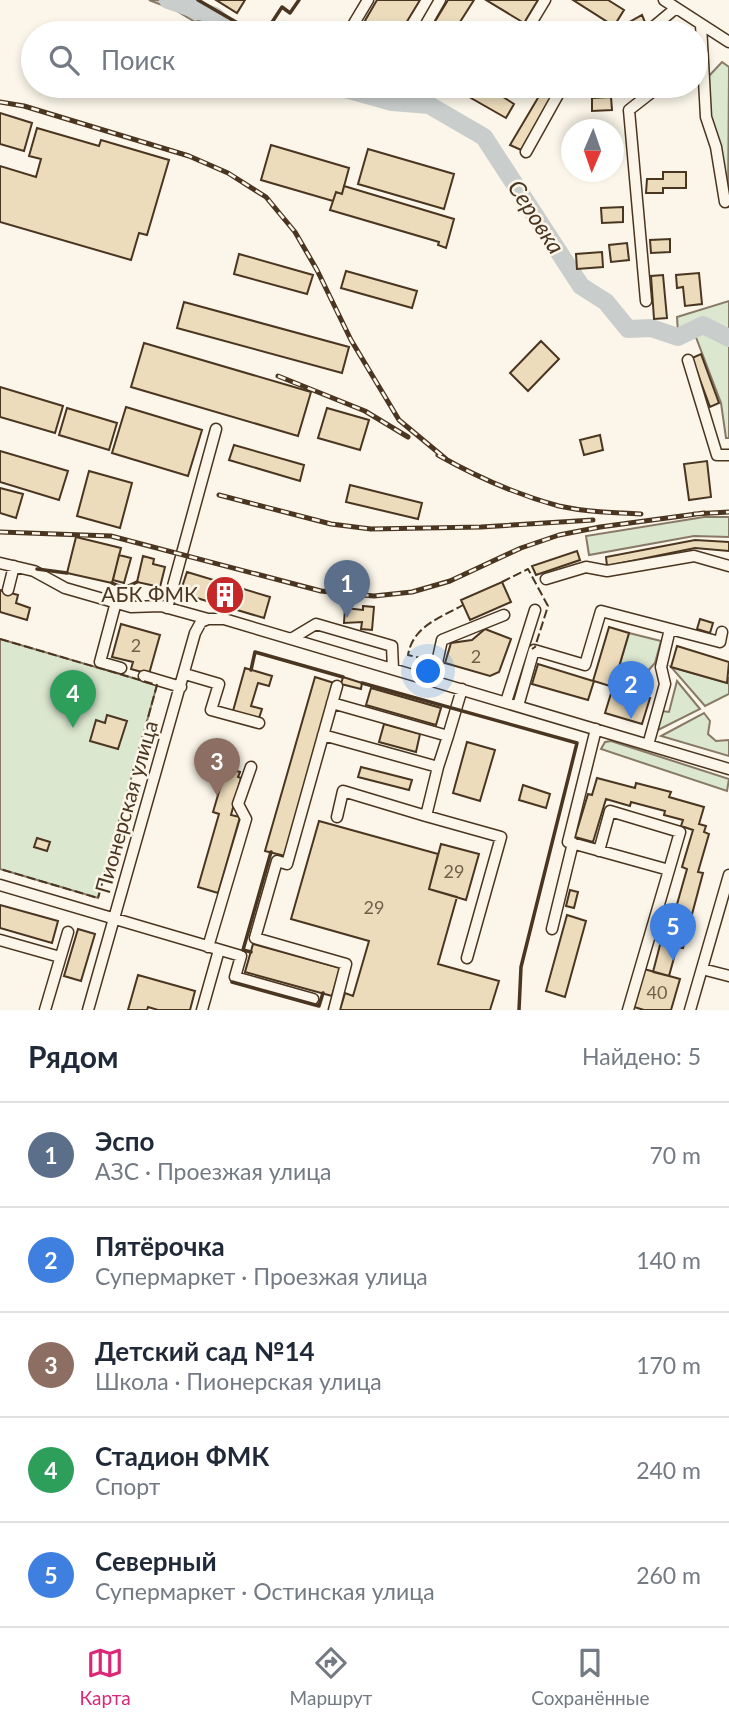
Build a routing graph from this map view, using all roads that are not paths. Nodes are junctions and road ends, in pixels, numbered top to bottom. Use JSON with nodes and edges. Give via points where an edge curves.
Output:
{"nodes":[{"id":1,"x":368,"y":0,"type":"edge"},
{"id":2,"x":440,"y":0,"type":"edge"},
{"id":3,"x":545,"y":0,"type":"edge"},
{"id":4,"x":664,"y":0,"type":"edge"},
{"id":5,"x":676,"y":8,"type":"junction"},
{"id":6,"x":355,"y":21,"type":"edge"},
{"id":7,"x":428,"y":21,"type":"edge"},
{"id":8,"x":532,"y":21,"type":"edge"},
{"id":9,"x":660,"y":21,"type":"edge"},
{"id":10,"x":695,"y":21,"type":"edge"},
{"id":11,"x":708,"y":29,"type":"edge"},
{"id":12,"x":729,"y":42,"type":"edge"},
{"id":13,"x":556,"y":98,"type":"edge"},
{"id":14,"x":644,"y":98,"type":"edge"},
{"id":15,"x":703,"y":98,"type":"edge"},
{"id":16,"x":526,"y":152,"type":"dead end"},
{"id":17,"x":725,"y":202,"type":"dead end"},
{"id":18,"x":646,"y":301,"type":"dead end"},
{"id":19,"x":688,"y":360,"type":"dead end"},
{"id":20,"x":216,"y":429,"type":"dead end"},
{"id":21,"x":729,"y":455,"type":"edge"},
{"id":22,"x":0,"y":563,"type":"edge"},
{"id":23,"x":14,"y":566,"type":"junction"},
{"id":24,"x":729,"y":566,"type":"edge"},
{"id":25,"x":546,"y":579,"type":"dead end"},
{"id":26,"x":8,"y":590,"type":"dead end"},
{"id":27,"x":116,"y":603,"type":"junction"},
{"id":28,"x":167,"y":608,"type":"junction"},
{"id":29,"x":535,"y":610,"type":"dead end"},
{"id":30,"x":504,"y":615,"type":"dead end"},
{"id":31,"x":208,"y":620,"type":"junction"},
{"id":32,"x":670,"y":629,"type":"junction"},
{"id":33,"x":722,"y":632,"type":"dead end"},
{"id":34,"x":291,"y":639,"type":"junction"},
{"id":35,"x":121,"y":668,"type":"dead end"},
{"id":36,"x":393,"y":669,"type":"junction"},
{"id":37,"x":185,"y":674,"type":"junction"},
{"id":38,"x":144,"y":676,"type":"dead end"},
{"id":39,"x":433,"y":681,"type":"junction"},
{"id":40,"x":337,"y":686,"type":"dead end"},
{"id":41,"x":181,"y":687,"type":"junction"},
{"id":42,"x":462,"y":689,"type":"junction"},
{"id":43,"x":506,"y":702,"type":"junction"},
{"id":44,"x":332,"y":703,"type":"junction"},
{"id":45,"x":518,"y":706,"type":"junction"},
{"id":46,"x":259,"y":723,"type":"dead end"},
{"id":47,"x":596,"y":729,"type":"junction"},
{"id":48,"x":323,"y":735,"type":"junction"},
{"id":49,"x":448,"y":736,"type":"junction"},
{"id":50,"x":648,"y":745,"type":"junction"},
{"id":51,"x":251,"y":767,"type":"dead end"},
{"id":52,"x":438,"y":767,"type":"junction"},
{"id":53,"x":729,"y":769,"type":"edge"},
{"id":54,"x":426,"y":816,"type":"junction"},
{"id":55,"x":337,"y":817,"type":"dead end"},
{"id":56,"x":573,"y":844,"type":"junction"},
{"id":57,"x":599,"y":851,"type":"junction"},
{"id":58,"x":669,"y":870,"type":"junction"},
{"id":59,"x":729,"y":876,"type":"edge"},
{"id":60,"x":0,"y":885,"type":"edge"},
{"id":61,"x":724,"y":915,"type":"edge"},
{"id":62,"x":115,"y":919,"type":"junction"},
{"id":63,"x":552,"y":929,"type":"dead end"},
{"id":64,"x":68,"y":932,"type":"dead end"},
{"id":65,"x":0,"y":940,"type":"edge"},
{"id":66,"x":214,"y":949,"type":"junction"},
{"id":67,"x":60,"y":957,"type":"junction"},
{"id":68,"x":467,"y":958,"type":"dead end"},
{"id":69,"x":702,"y":969,"type":"junction"},
{"id":70,"x":728,"y":978,"type":"edge"},
{"id":71,"x":313,"y":999,"type":"dead end"},
{"id":72,"x":45,"y":1010,"type":"edge"},
{"id":73,"x":88,"y":1010,"type":"edge"},
{"id":74,"x":202,"y":1010,"type":"edge"},
{"id":75,"x":334,"y":1010,"type":"edge"},
{"id":76,"x":628,"y":1010,"type":"edge"},
{"id":77,"x":690,"y":1010,"type":"edge"}],
"edges":[{"from":1,"to":6,"type":"street"},
{"from":2,"to":7,"type":"street"},
{"from":3,"to":8,"type":"street"},
{"from":4,"to":5,"type":"street"},
{"from":5,"to":9,"type":"street"},
{"from":5,"to":10,"type":"street"},
{"from":11,"to":12,"type":"street"},
{"from":13,"to":16,"type":"street"},
{"from":14,"to":18,"type":"street","via":[[629,110]]},
{"from":15,"to":17,"type":"street"},
{"from":19,"to":21,"type":"street","via":[[717,455]]},
{"from":20,"to":28,"type":"street"},
{"from":22,"to":23,"type":"street"},
{"from":23,"to":26,"type":"street"},
{"from":23,"to":27,"type":"street"},
{"from":24,"to":25,"type":"street","via":[[694,556],[607,571],[586,567]]},
{"from":27,"to":28,"type":"street"},
{"from":27,"to":35,"type":"street","via":[[100,662]]},
{"from":28,"to":31,"type":"street"},
{"from":29,"to":43,"type":"street"},
{"from":30,"to":39,"type":"street","via":[[442,640]]},
{"from":31,"to":34,"type":"street","via":[[224,619]]},
{"from":31,"to":37,"type":"street","name":"Пионерская улица","via":[[197,627]]},
{"from":32,"to":33,"type":"street","via":[[720,642]]},
{"from":32,"to":45,"type":"street","via":[[601,611],[585,665],[534,650]]},
{"from":32,"to":50,"type":"street","via":[[661,667],[664,684]]},
{"from":34,"to":36,"type":"street"},
{"from":34,"to":36,"type":"street","via":[[316,624],[392,646]]},
{"from":36,"to":39,"type":"street"},
{"from":37,"to":41,"type":"street","name":"Пионерская улица"},
{"from":37,"to":46,"type":"street","via":[[219,684],[211,710]]},
{"from":38,"to":41,"type":"street"},
{"from":39,"to":42,"type":"street"},
{"from":40,"to":44,"type":"street"},
{"from":41,"to":62,"type":"street","name":"Пионерская улица"},
{"from":42,"to":43,"type":"street"},
{"from":42,"to":49,"type":"street"},
{"from":43,"to":45,"type":"street"},
{"from":44,"to":48,"type":"street"},
{"from":44,"to":49,"type":"street"},
{"from":45,"to":47,"type":"street"},
{"from":47,"to":50,"type":"street"},
{"from":47,"to":56,"type":"street","via":[[568,842]]},
{"from":48,"to":52,"type":"street"},
{"from":48,"to":75,"type":"street","via":[[287,864],[277,862],[255,939],[346,964]]},
{"from":49,"to":52,"type":"street"},
{"from":50,"to":53,"type":"street"},
{"from":51,"to":66,"type":"street","via":[[239,804],[246,819]]},
{"from":52,"to":54,"type":"street"},
{"from":54,"to":55,"type":"street","via":[[344,791]]},
{"from":54,"to":68,"type":"street","via":[[501,837]]},
{"from":56,"to":57,"type":"street"},
{"from":56,"to":63,"type":"street"},
{"from":57,"to":58,"type":"street"},
{"from":57,"to":58,"type":"street","via":[[610,811],[680,832]]},
{"from":58,"to":76,"type":"street"},
{"from":59,"to":61,"type":"street"},
{"from":60,"to":62,"type":"street"},
{"from":61,"to":69,"type":"street"},
{"from":62,"to":66,"type":"street"},
{"from":62,"to":73,"type":"street","name":"Пионерская улица"},
{"from":64,"to":67,"type":"street"},
{"from":65,"to":67,"type":"street"},
{"from":66,"to":71,"type":"street","via":[[241,956],[235,977]]},
{"from":66,"to":74,"type":"street"},
{"from":67,"to":72,"type":"street"},
{"from":69,"to":70,"type":"street"},
{"from":69,"to":77,"type":"street"}]}
